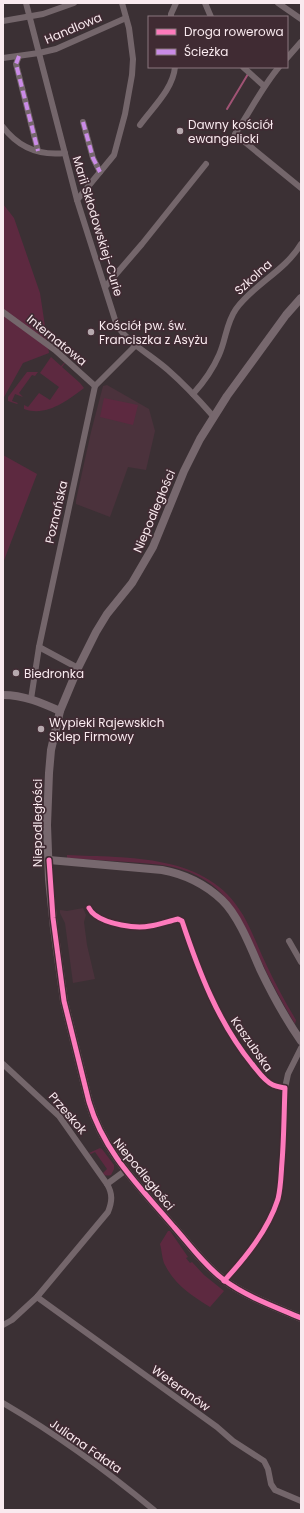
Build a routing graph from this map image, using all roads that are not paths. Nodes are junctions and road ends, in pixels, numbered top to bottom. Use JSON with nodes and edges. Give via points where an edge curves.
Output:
{"nodes":[{"id":1,"x":26,"y":3,"type":"edge"},
{"id":2,"x":74,"y":3,"type":"edge"},
{"id":3,"x":122,"y":3,"type":"edge"},
{"id":4,"x":176,"y":3,"type":"edge"},
{"id":5,"x":205,"y":3,"type":"edge"},
{"id":6,"x":278,"y":3,"type":"edge"},
{"id":7,"x":171,"y":16,"type":"edge"},
{"id":8,"x":211,"y":16,"type":"edge"},
{"id":9,"x":30,"y":17,"type":"junction"},
{"id":10,"x":126,"y":18,"type":"junction"},
{"id":11,"x":301,"y":19,"type":"edge"},
{"id":12,"x":3,"y":21,"type":"edge"},
{"id":13,"x":301,"y":42,"type":"edge"},
{"id":14,"x":39,"y":53,"type":"junction"},
{"id":15,"x":19,"y":56,"type":"junction"},
{"id":16,"x":288,"y":57,"type":"edge"},
{"id":17,"x":3,"y":58,"type":"edge"},
{"id":18,"x":176,"y":68,"type":"edge"},
{"id":19,"x":244,"y":68,"type":"edge"},
{"id":20,"x":278,"y":68,"type":"edge"},
{"id":21,"x":264,"y":86,"type":"junction"},
{"id":22,"x":83,"y":122,"type":"dead end"},
{"id":23,"x":140,"y":125,"type":"dead end"},
{"id":24,"x":3,"y":127,"type":"edge"},
{"id":25,"x":38,"y":151,"type":"junction"},
{"id":26,"x":65,"y":153,"type":"junction"},
{"id":27,"x":206,"y":164,"type":"dead end"},
{"id":28,"x":100,"y":172,"type":"junction"},
{"id":29,"x":301,"y":188,"type":"edge"},
{"id":30,"x":77,"y":200,"type":"junction"},
{"id":31,"x":301,"y":244,"type":"edge"},
{"id":32,"x":105,"y":288,"type":"junction"},
{"id":33,"x":301,"y":298,"type":"edge"},
{"id":34,"x":3,"y":312,"type":"edge"},
{"id":35,"x":135,"y":346,"type":"junction"},
{"id":36,"x":95,"y":386,"type":"junction"},
{"id":37,"x":193,"y":394,"type":"junction"},
{"id":38,"x":213,"y":416,"type":"junction"},
{"id":39,"x":39,"y":647,"type":"junction"},
{"id":40,"x":78,"y":668,"type":"junction"},
{"id":41,"x":3,"y":695,"type":"edge"},
{"id":42,"x":31,"y":699,"type":"junction"},
{"id":43,"x":60,"y":711,"type":"junction"},
{"id":44,"x":49,"y":860,"type":"junction"},
{"id":45,"x":88,"y":908,"type":"dead end"},
{"id":46,"x":289,"y":941,"type":"dead end"},
{"id":47,"x":301,"y":962,"type":"edge"},
{"id":48,"x":301,"y":1041,"type":"edge"},
{"id":49,"x":301,"y":1048,"type":"edge"},
{"id":50,"x":3,"y":1064,"type":"edge"},
{"id":51,"x":285,"y":1088,"type":"junction"},
{"id":52,"x":126,"y":1170,"type":"junction"},
{"id":53,"x":108,"y":1184,"type":"junction"},
{"id":54,"x":224,"y":1280,"type":"junction"},
{"id":55,"x":38,"y":1297,"type":"junction"},
{"id":56,"x":301,"y":1318,"type":"edge"},
{"id":57,"x":3,"y":1325,"type":"edge"},
{"id":58,"x":3,"y":1403,"type":"edge"},
{"id":59,"x":301,"y":1501,"type":"edge"},
{"id":60,"x":154,"y":1510,"type":"edge"}],
"edges":[{"from":1,"to":9,"type":"street","name":"Marii Skłodowskiej-Curie"},
{"from":2,"to":9,"type":"street"},
{"from":3,"to":10,"type":"street"},
{"from":4,"to":7,"type":"street"},
{"from":5,"to":8,"type":"street"},
{"from":6,"to":11,"type":"street"},
{"from":9,"to":12,"type":"street"},
{"from":9,"to":14,"type":"street","name":"Marii Skłodowskiej-Curie"},
{"from":10,"to":14,"type":"street","name":"Handlowa","via":[[56,49]]},
{"from":10,"to":28,"type":"street","via":[[133,54],[132,75],[114,155]]},
{"from":13,"to":16,"type":"street"},
{"from":14,"to":15,"type":"street","name":"Handlowa"},
{"from":14,"to":26,"type":"street","name":"Marii Skłodowskiej-Curie"},
{"from":15,"to":17,"type":"street","name":"Handlowa"},
{"from":15,"to":25,"type":"street","via":[[16,64]]},
{"from":18,"to":23,"type":"street","via":[[170,86]]},
{"from":19,"to":21,"type":"street"},
{"from":20,"to":21,"type":"street"},
{"from":21,"to":29,"type":"street","via":[[235,134]]},
{"from":22,"to":28,"type":"street","via":[[94,163]]},
{"from":24,"to":25,"type":"street","via":[[19,143]]},
{"from":25,"to":26,"type":"street"},
{"from":26,"to":30,"type":"street","name":"Marii Skłodowskiej-Curie"},
{"from":27,"to":32,"type":"street"},
{"from":28,"to":30,"type":"street"},
{"from":30,"to":32,"type":"street","name":"Marii Skłodowskiej-Curie"},
{"from":31,"to":37,"type":"street","name":"Szkolna","via":[[285,264],[242,301],[234,312],[219,355]]},
{"from":32,"to":35,"type":"street","name":"Marii Skłodowskiej-Curie","via":[[117,326]]},
{"from":33,"to":38,"type":"main road","name":"Niepodległości"},
{"from":34,"to":36,"type":"street","name":"Internatowa","via":[[55,350]]},
{"from":35,"to":36,"type":"street"},
{"from":35,"to":37,"type":"street","name":"Marii Skłodowskiej-Curie","via":[[167,369]]},
{"from":36,"to":39,"type":"street","name":"Poznańska"},
{"from":37,"to":38,"type":"street","name":"Marii Skłodowskiej-Curie"},
{"from":38,"to":40,"type":"main road","name":"Niepodległości","via":[[187,464],[153,548],[132,584],[107,614]]},
{"from":39,"to":40,"type":"street"},
{"from":39,"to":42,"type":"street","name":"Poznańska"},
{"from":40,"to":43,"type":"main road","name":"Niepodległości"},
{"from":41,"to":42,"type":"main road"},
{"from":42,"to":43,"type":"main road"},
{"from":43,"to":44,"type":"main road","name":"Niepodległości","via":[[51,750],[49,773]]},
{"from":44,"to":48,"type":"main road","via":[[162,870],[178,873],[208,889],[222,900],[240,925],[270,989]]},
{"from":44,"to":52,"type":"main road","name":"Niepodległości","via":[[58,965],[84,1083],[101,1135]]},
{"from":45,"to":51,"type":"street","name":"Kaszubska","via":[[94,915],[125,926],[140,928],[178,919],[182,922],[209,994],[224,1023],[266,1080],[274,1086]]},
{"from":46,"to":47,"type":"street"},
{"from":49,"to":51,"type":"street","via":[[288,1074]]},
{"from":50,"to":53,"type":"street","name":"Przeskok","via":[[59,1116]]},
{"from":51,"to":54,"type":"street","via":[[278,1198],[258,1239]]},
{"from":52,"to":53,"type":"street"},
{"from":52,"to":54,"type":"main road","name":"Niepodległości","via":[[197,1253]]},
{"from":53,"to":55,"type":"street","via":[[112,1195],[108,1212]]},
{"from":54,"to":56,"type":"main road","name":"Niepodległości","via":[[247,1294]]},
{"from":55,"to":57,"type":"street"},
{"from":55,"to":59,"type":"street","name":"Weteranów","via":[[233,1441],[264,1461],[275,1490]]},
{"from":58,"to":60,"type":"street","name":"Juliana Fałata","via":[[54,1435]]}]}
